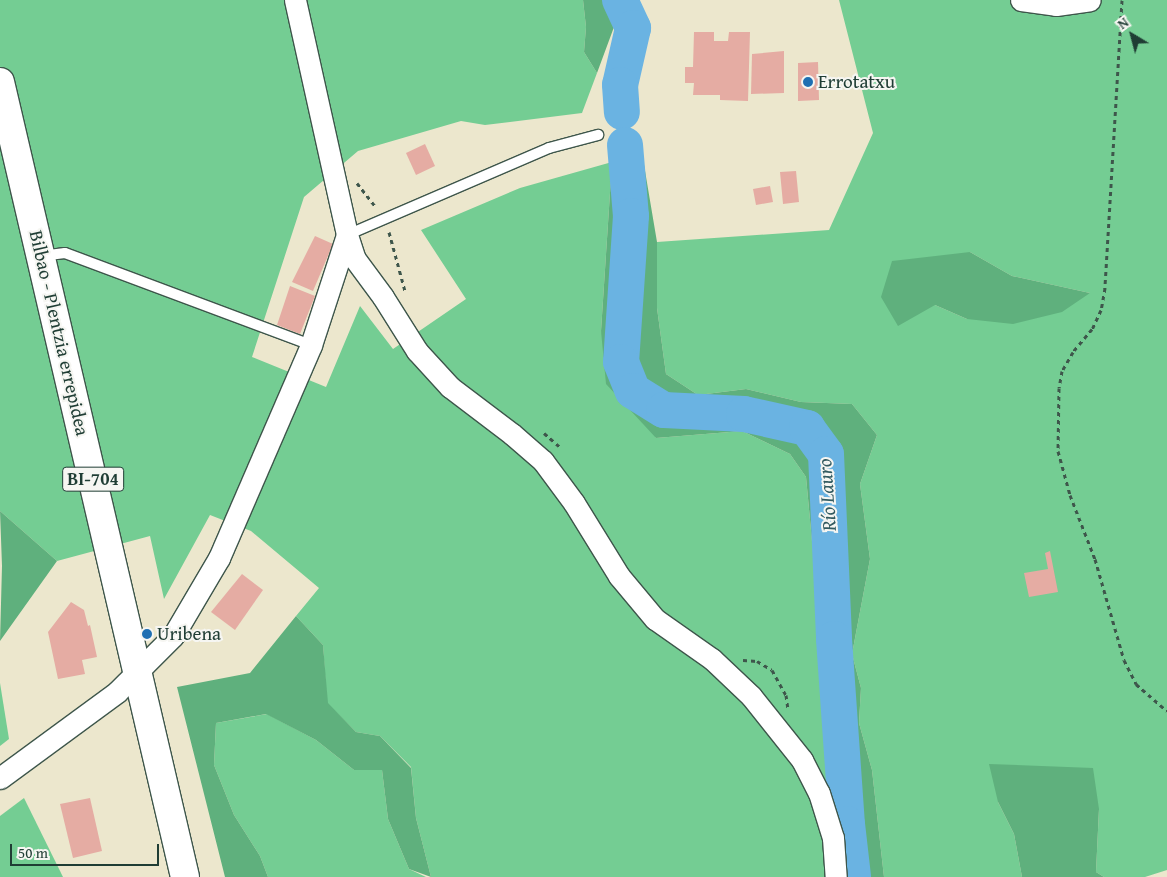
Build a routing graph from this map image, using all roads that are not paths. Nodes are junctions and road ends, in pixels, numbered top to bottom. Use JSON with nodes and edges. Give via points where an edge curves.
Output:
{"nodes":[{"id":1,"x":295,"y":0,"type":"edge"},
{"id":2,"x":1021,"y":0,"type":"edge"},
{"id":3,"x":1090,"y":0,"type":"edge"},
{"id":4,"x":0,"y":82,"type":"edge"},
{"id":5,"x":598,"y":135,"type":"dead end"},
{"id":6,"x":347,"y":234,"type":"junction"},
{"id":7,"x":40,"y":256,"type":"junction"},
{"id":8,"x":311,"y":345,"type":"junction"},
{"id":9,"x":138,"y":672,"type":"junction"},
{"id":10,"x":0,"y":778,"type":"edge"},
{"id":11,"x":185,"y":877,"type":"edge"},
{"id":12,"x":836,"y":877,"type":"edge"}],
"edges":[{"from":1,"to":6,"type":"street"},
{"from":2,"to":3,"type":"street","via":[[1056,5]]},
{"from":4,"to":7,"type":"main road","name":"Bilbao - Plentzia errepidea","number":"BI-704"},
{"from":5,"to":6,"type":"lane","via":[[548,148]]},
{"from":6,"to":8,"type":"street"},
{"from":6,"to":12,"type":"street","via":[[355,258],[417,351],[450,388],[512,434],[543,462],[642,605],[655,619],[712,659],[751,696],[802,760],[819,793],[833,838]]},
{"from":7,"to":8,"type":"lane","via":[[65,253]]},
{"from":7,"to":9,"type":"main road","name":"Bilbao - Plentzia errepidea","number":"BI-704"},
{"from":8,"to":9,"type":"street","via":[[220,558],[173,636]]},
{"from":9,"to":10,"type":"street","via":[[117,692]]},
{"from":9,"to":11,"type":"main road","name":"Bilbao - Plentzia errepidea","number":"BI-704"}]}
